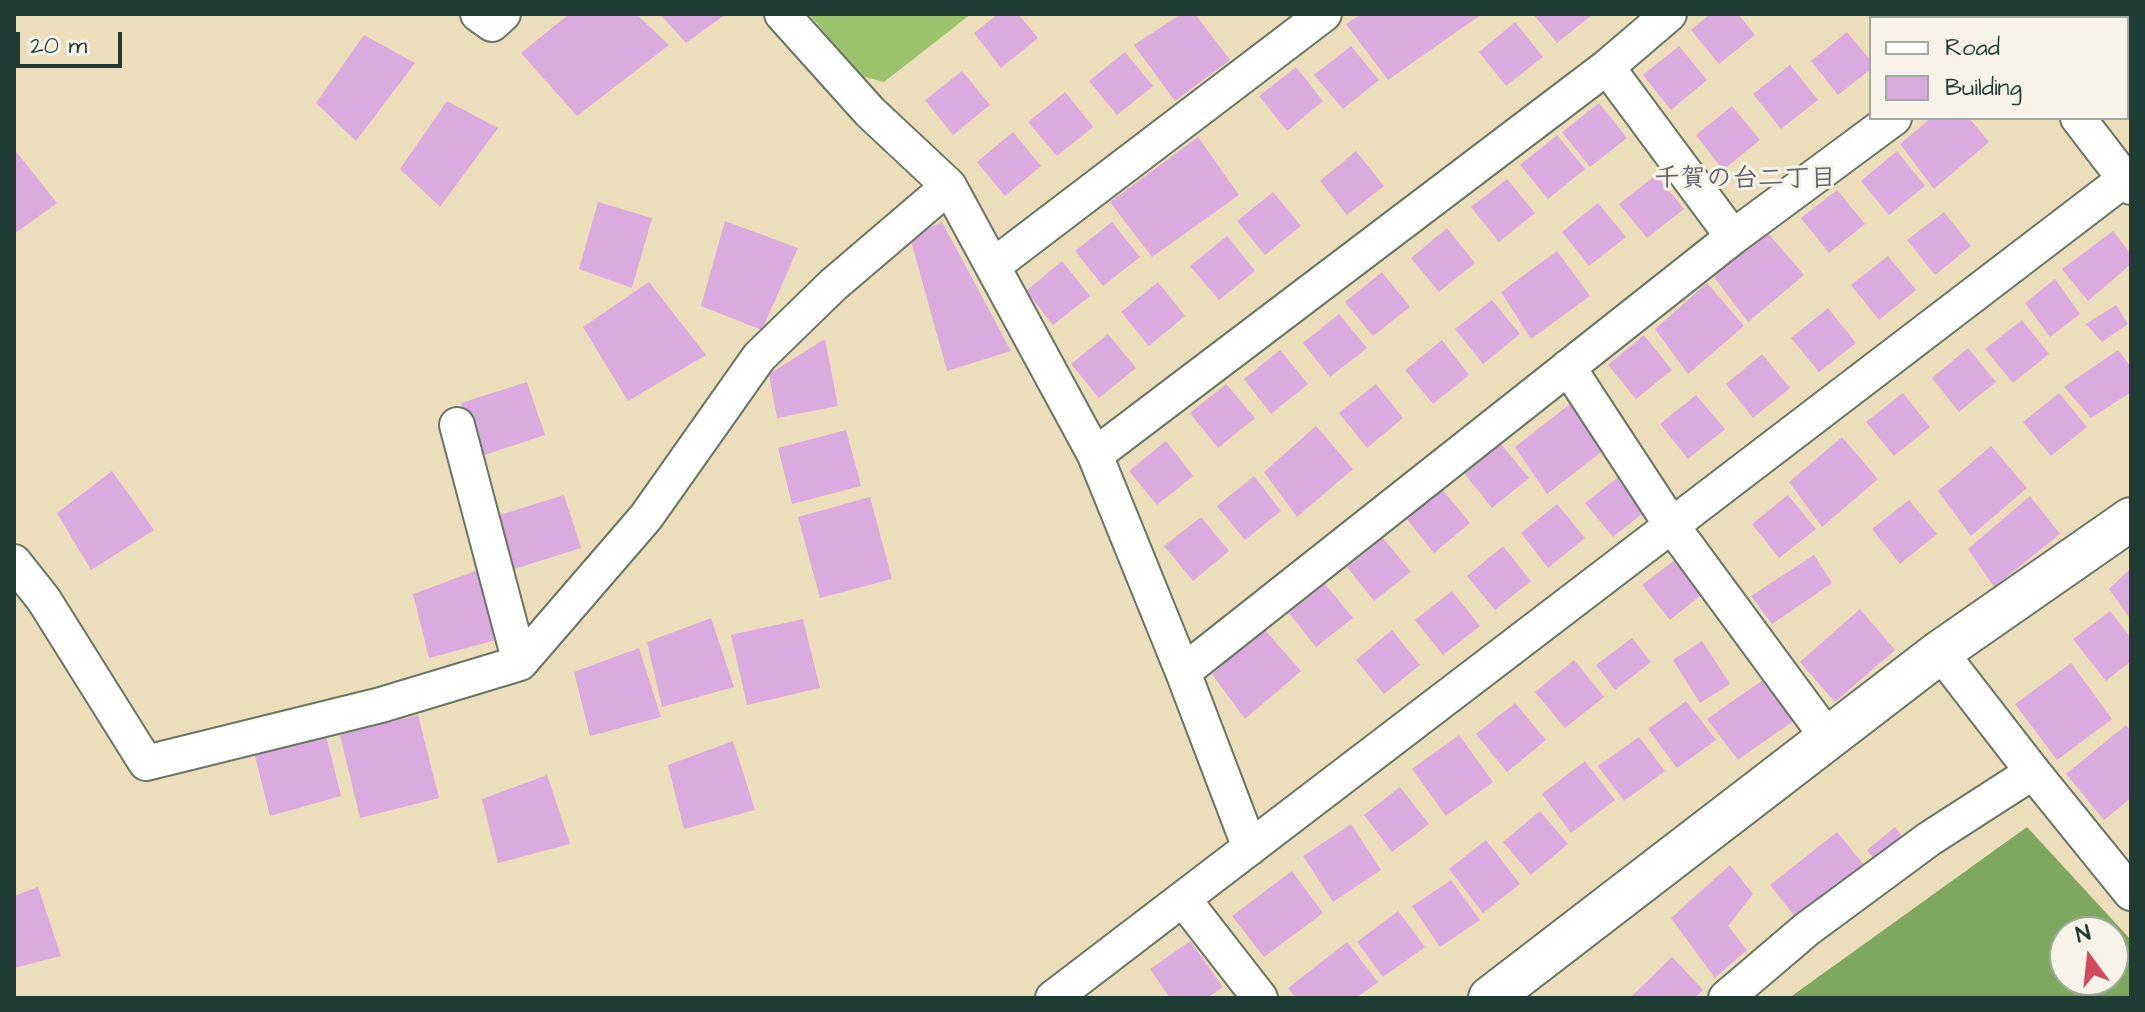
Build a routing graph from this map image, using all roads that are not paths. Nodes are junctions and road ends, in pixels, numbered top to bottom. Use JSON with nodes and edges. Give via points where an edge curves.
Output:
{"nodes":[{"id":1,"x":478,"y":14,"type":"edge"},
{"id":2,"x":503,"y":14,"type":"edge"},
{"id":3,"x":782,"y":14,"type":"edge"},
{"id":4,"x":1324,"y":14,"type":"edge"},
{"id":5,"x":1669,"y":14,"type":"edge"},
{"id":6,"x":1607,"y":67,"type":"junction"},
{"id":7,"x":1891,"y":120,"type":"edge"},
{"id":8,"x":2080,"y":120,"type":"edge"},
{"id":9,"x":2128,"y":183,"type":"edge"},
{"id":10,"x":949,"y":186,"type":"junction"},
{"id":11,"x":1733,"y":237,"type":"junction"},
{"id":12,"x":993,"y":266,"type":"junction"},
{"id":13,"x":1568,"y":367,"type":"junction"},
{"id":14,"x":457,"y":425,"type":"dead end"},
{"id":15,"x":1095,"y":455,"type":"junction"},
{"id":16,"x":2131,"y":519,"type":"edge"},
{"id":17,"x":1672,"y":526,"type":"junction"},
{"id":18,"x":14,"y":562,"type":"edge"},
{"id":19,"x":1940,"y":652,"type":"junction"},
{"id":20,"x":520,"y":663,"type":"junction"},
{"id":21,"x":1183,"y":672,"type":"junction"},
{"id":22,"x":1828,"y":738,"type":"junction"},
{"id":23,"x":2033,"y":772,"type":"junction"},
{"id":24,"x":1250,"y":848,"type":"junction"},
{"id":25,"x":2126,"y":874,"type":"edge"},
{"id":26,"x":1183,"y":899,"type":"junction"},
{"id":27,"x":1053,"y":998,"type":"edge"},
{"id":28,"x":1260,"y":998,"type":"edge"},
{"id":29,"x":1490,"y":998,"type":"edge"},
{"id":30,"x":1726,"y":998,"type":"edge"}],
"edges":[{"from":1,"to":2,"type":"street","via":[[492,24]]},
{"from":3,"to":10,"type":"street","via":[[870,112]]},
{"from":4,"to":12,"type":"street"},
{"from":5,"to":6,"type":"street"},
{"from":6,"to":11,"type":"street"},
{"from":6,"to":15,"type":"street"},
{"from":7,"to":11,"type":"street"},
{"from":8,"to":9,"type":"street"},
{"from":9,"to":17,"type":"street"},
{"from":10,"to":12,"type":"street"},
{"from":10,"to":20,"type":"street","via":[[833,285],[759,357],[646,517]]},
{"from":11,"to":13,"type":"street"},
{"from":12,"to":15,"type":"street"},
{"from":13,"to":17,"type":"street"},
{"from":13,"to":21,"type":"street"},
{"from":14,"to":20,"type":"street"},
{"from":15,"to":21,"type":"street"},
{"from":16,"to":19,"type":"street"},
{"from":17,"to":22,"type":"street"},
{"from":17,"to":24,"type":"street"},
{"from":18,"to":20,"type":"street","via":[[44,600],[146,763],[381,705]]},
{"from":19,"to":22,"type":"street"},
{"from":19,"to":23,"type":"street"},
{"from":21,"to":24,"type":"street"},
{"from":22,"to":29,"type":"street"},
{"from":23,"to":25,"type":"street"},
{"from":23,"to":30,"type":"street","via":[[1929,839],[1807,929]]},
{"from":24,"to":26,"type":"street"},
{"from":26,"to":27,"type":"street"},
{"from":26,"to":28,"type":"street"}]}
